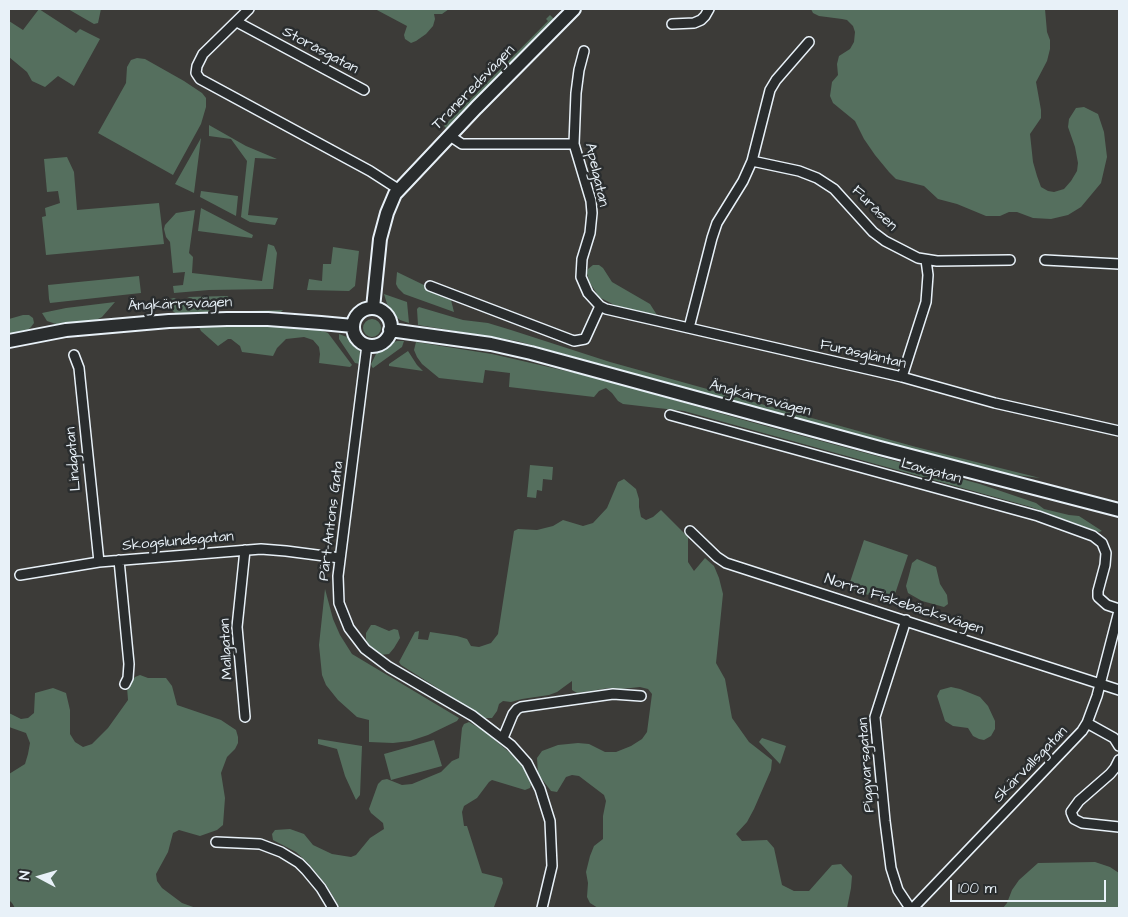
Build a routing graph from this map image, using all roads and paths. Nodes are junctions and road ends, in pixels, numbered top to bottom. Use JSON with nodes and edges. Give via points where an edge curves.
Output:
{"nodes":[{"id":1,"x":250,"y":9,"type":"edge"},
{"id":2,"x":574,"y":9,"type":"edge"},
{"id":3,"x":709,"y":9,"type":"edge"},
{"id":4,"x":237,"y":22,"type":"junction"},
{"id":5,"x":672,"y":24,"type":"dead end"},
{"id":6,"x":809,"y":42,"type":"dead end"},
{"id":7,"x":584,"y":51,"type":"dead end"},
{"id":8,"x":364,"y":90,"type":"dead end"},
{"id":9,"x":450,"y":136,"type":"junction"},
{"id":10,"x":574,"y":144,"type":"junction"},
{"id":11,"x":752,"y":160,"type":"junction"},
{"id":12,"x":398,"y":189,"type":"junction"},
{"id":13,"x":926,"y":260,"type":"junction"},
{"id":14,"x":1010,"y":260,"type":"dead end"},
{"id":15,"x":1045,"y":260,"type":"dead end"},
{"id":16,"x":1119,"y":264,"type":"edge"},
{"id":17,"x":430,"y":286,"type":"dead end"},
{"id":18,"x":600,"y":306,"type":"junction"},
{"id":19,"x":373,"y":308,"type":"junction"},
{"id":20,"x":353,"y":326,"type":"junction"},
{"id":21,"x":689,"y":328,"type":"junction"},
{"id":22,"x":390,"y":330,"type":"junction"},
{"id":23,"x":9,"y":341,"type":"edge"},
{"id":24,"x":367,"y":345,"type":"junction"},
{"id":25,"x":74,"y":355,"type":"dead end"},
{"id":26,"x":902,"y":378,"type":"junction"},
{"id":27,"x":670,"y":415,"type":"dead end"},
{"id":28,"x":1119,"y":431,"type":"edge"},
{"id":29,"x":1119,"y":510,"type":"edge"},
{"id":30,"x":690,"y":531,"type":"dead end"},
{"id":31,"x":246,"y":550,"type":"junction"},
{"id":32,"x":340,"y":558,"type":"junction"},
{"id":33,"x":119,"y":560,"type":"junction"},
{"id":34,"x":99,"y":562,"type":"junction"},
{"id":35,"x":20,"y":575,"type":"dead end"},
{"id":36,"x":1119,"y":610,"type":"edge"},
{"id":37,"x":906,"y":620,"type":"junction"},
{"id":38,"x":125,"y":684,"type":"dead end"},
{"id":39,"x":1100,"y":684,"type":"junction"},
{"id":40,"x":1119,"y":690,"type":"edge"},
{"id":41,"x":641,"y":696,"type":"dead end"},
{"id":42,"x":245,"y":717,"type":"dead end"},
{"id":43,"x":1086,"y":723,"type":"junction"},
{"id":44,"x":503,"y":738,"type":"junction"},
{"id":45,"x":1119,"y":743,"type":"edge"},
{"id":46,"x":1119,"y":760,"type":"edge"},
{"id":47,"x":1119,"y":827,"type":"edge"},
{"id":48,"x":216,"y":842,"type":"dead end"},
{"id":49,"x":333,"y":908,"type":"edge"},
{"id":50,"x":542,"y":908,"type":"edge"},
{"id":51,"x":912,"y":908,"type":"edge"}],
"edges":[{"from":1,"to":4,"type":"street"},
{"from":2,"to":9,"type":"street","name":"Traneredsvägen"},
{"from":3,"to":5,"type":"street","via":[[705,16],[694,22]]},
{"from":4,"to":8,"type":"street","name":"Storåsgatan"},
{"from":4,"to":12,"type":"street","via":[[199,60],[196,73],[200,80]]},
{"from":6,"to":11,"type":"street","via":[[770,90]]},
{"from":7,"to":10,"type":"street","name":"Apelgatan","via":[[576,93]]},
{"from":9,"to":10,"type":"street","via":[[458,143],[470,145]]},
{"from":9,"to":12,"type":"street","name":"Traneredsvägen"},
{"from":10,"to":18,"type":"street","name":"Apelgatan","via":[[592,213],[581,277],[588,293]]},
{"from":11,"to":13,"type":"street","name":"Furåsen","via":[[817,178],[834,189],[884,241]]},
{"from":11,"to":21,"type":"street","via":[[714,231]]},
{"from":12,"to":19,"type":"street","name":"Traneredsvägen","via":[[380,240]]},
{"from":13,"to":14,"type":"street","name":"Furåsen"},
{"from":13,"to":26,"type":"street","via":[[926,302]]},
{"from":15,"to":16,"type":"street"},
{"from":17,"to":18,"type":"street","via":[[574,341],[585,339]]},
{"from":18,"to":21,"type":"street","name":"Furåsgläntan"},
{"from":19,"to":20,"type":"street","via":[[362,311]]},
{"from":19,"to":22,"type":"street","via":[[384,313]]},
{"from":20,"to":23,"type":"street","name":"Ängkärrsvägen","via":[[268,320],[169,321],[75,329]]},
{"from":20,"to":24,"type":"street","via":[[358,340]]},
{"from":21,"to":26,"type":"street","name":"Furåsgläntan"},
{"from":22,"to":24,"type":"street","via":[[382,343]]},
{"from":22,"to":29,"type":"street","name":"Ängkärrsvägen","via":[[492,344],[531,353]]},
{"from":24,"to":32,"type":"street","name":"Pärt-Antons Gata"},
{"from":25,"to":34,"type":"street","name":"Lindgatan","via":[[79,368]]},
{"from":26,"to":28,"type":"street","name":"Furåsgläntan","via":[[971,398]]},
{"from":27,"to":36,"type":"street","name":"Laxgatan","via":[[1038,516],[1092,536],[1102,543],[1106,552],[1098,597]]},
{"from":30,"to":37,"type":"street","name":"Norra Fiskebäcksvägen","via":[[726,563]]},
{"from":31,"to":32,"type":"street","name":"Skogslundsgatan","via":[[286,550]]},
{"from":31,"to":33,"type":"street","name":"Skogslundsgatan"},
{"from":31,"to":42,"type":"street","name":"Mallgatan","via":[[237,626]]},
{"from":32,"to":44,"type":"street","name":"Pärt-Antons Gata","via":[[340,603],[349,628],[365,649]]},
{"from":33,"to":34,"type":"street","name":"Skogslundsgatan"},
{"from":33,"to":38,"type":"street","via":[[129,664]]},
{"from":34,"to":35,"type":"street","name":"Skogslundsgatan"},
{"from":36,"to":39,"type":"street","name":"Skärvallsgatan"},
{"from":37,"to":39,"type":"street","name":"Norra Fiskebäcksvägen"},
{"from":37,"to":51,"type":"street","name":"Piggvarsgatan","via":[[876,717],[891,868],[898,890]]},
{"from":39,"to":40,"type":"street","name":"Norra Fiskebäcksvägen"},
{"from":39,"to":43,"type":"street","name":"Skärvallsgatan"},
{"from":41,"to":44,"type":"street","via":[[613,694],[521,707],[513,714]]},
{"from":43,"to":45,"type":"street"},
{"from":43,"to":51,"type":"street","name":"Skärvallsgatan","via":[[1076,738]]},
{"from":44,"to":50,"type":"street","name":"Pärt-Antons Gata","via":[[534,774],[550,821],[552,866]]},
{"from":46,"to":47,"type":"street","via":[[1110,774],[1071,812],[1082,823]]},
{"from":48,"to":49,"type":"street","via":[[260,844],[281,852],[306,870]]}]}
